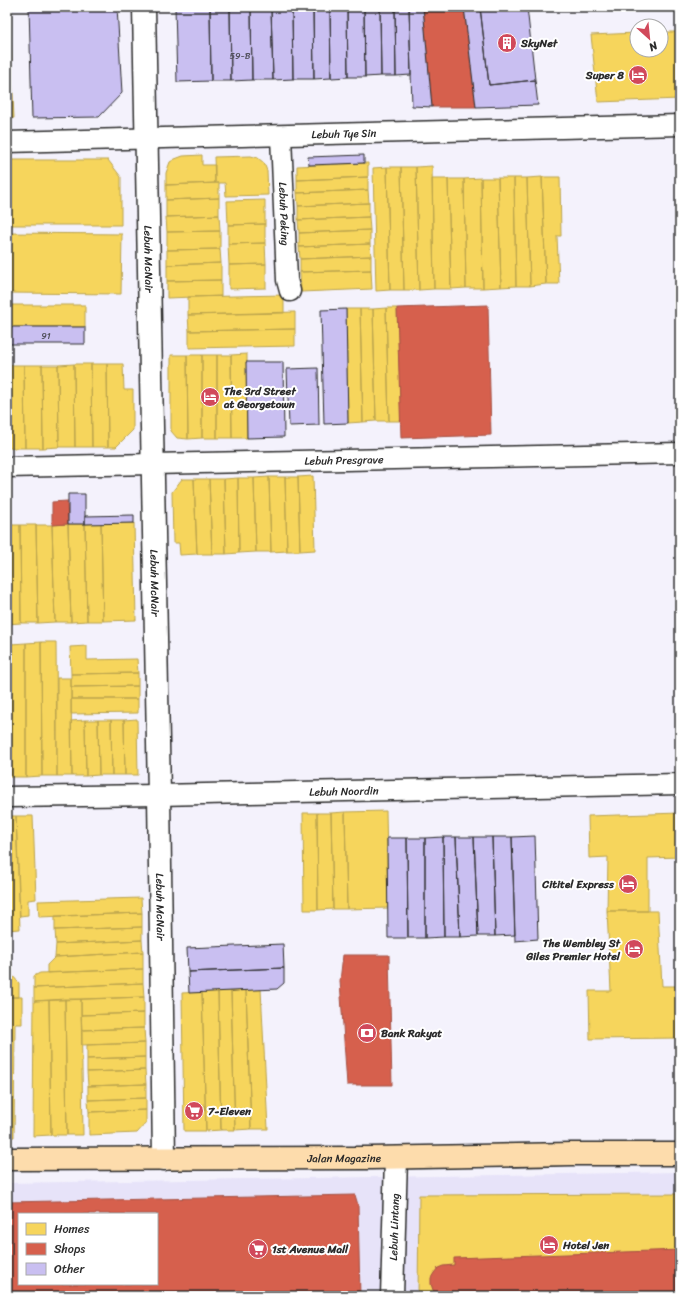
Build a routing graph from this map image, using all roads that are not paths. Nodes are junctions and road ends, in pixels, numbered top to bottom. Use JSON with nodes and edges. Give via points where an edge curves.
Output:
{"nodes":[{"id":1,"x":144,"y":7,"type":"edge"},
{"id":2,"x":680,"y":125,"type":"edge"},
{"id":3,"x":281,"y":136,"type":"junction"},
{"id":4,"x":146,"y":138,"type":"junction"},
{"id":5,"x":7,"y":142,"type":"edge"},
{"id":6,"x":290,"y":291,"type":"dead end"},
{"id":7,"x":680,"y":453,"type":"edge"},
{"id":8,"x":153,"y":464,"type":"junction"},
{"id":9,"x":7,"y":467,"type":"edge"},
{"id":10,"x":680,"y":784,"type":"edge"},
{"id":11,"x":159,"y":796,"type":"junction"},
{"id":12,"x":7,"y":797,"type":"edge"},
{"id":13,"x":680,"y":1154,"type":"edge"},
{"id":14,"x":396,"y":1158,"type":"junction"},
{"id":15,"x":164,"y":1159,"type":"junction"},
{"id":16,"x":7,"y":1160,"type":"edge"},
{"id":17,"x":392,"y":1296,"type":"edge"}],
"edges":[{"from":1,"to":4,"type":"street","name":"Lebuh McNair"},
{"from":2,"to":3,"type":"street","name":"Lebuh Tye Sin"},
{"from":3,"to":4,"type":"street","name":"Lebuh Tye Sin"},
{"from":3,"to":6,"type":"street","name":"Lebuh Peking","via":[[287,280]]},
{"from":4,"to":5,"type":"street","name":"Lebuh Tye Sin"},
{"from":4,"to":8,"type":"street","name":"Lebuh McNair"},
{"from":7,"to":8,"type":"street","name":"Lebuh Presgrave"},
{"from":8,"to":9,"type":"street","name":"Lebuh Presgrave"},
{"from":8,"to":11,"type":"street","name":"Lebuh McNair"},
{"from":10,"to":11,"type":"street","name":"Lebuh Noordin"},
{"from":11,"to":12,"type":"street","name":"Lebuh Noordin"},
{"from":11,"to":15,"type":"street","name":"Lebuh McNair"},
{"from":13,"to":14,"type":"main road","name":"Jalan Magazine"},
{"from":14,"to":15,"type":"main road","name":"Jalan Magazine"},
{"from":14,"to":17,"type":"street","name":"Lebuh Lintang"},
{"from":15,"to":16,"type":"main road","name":"Jalan Magazine"}]}
